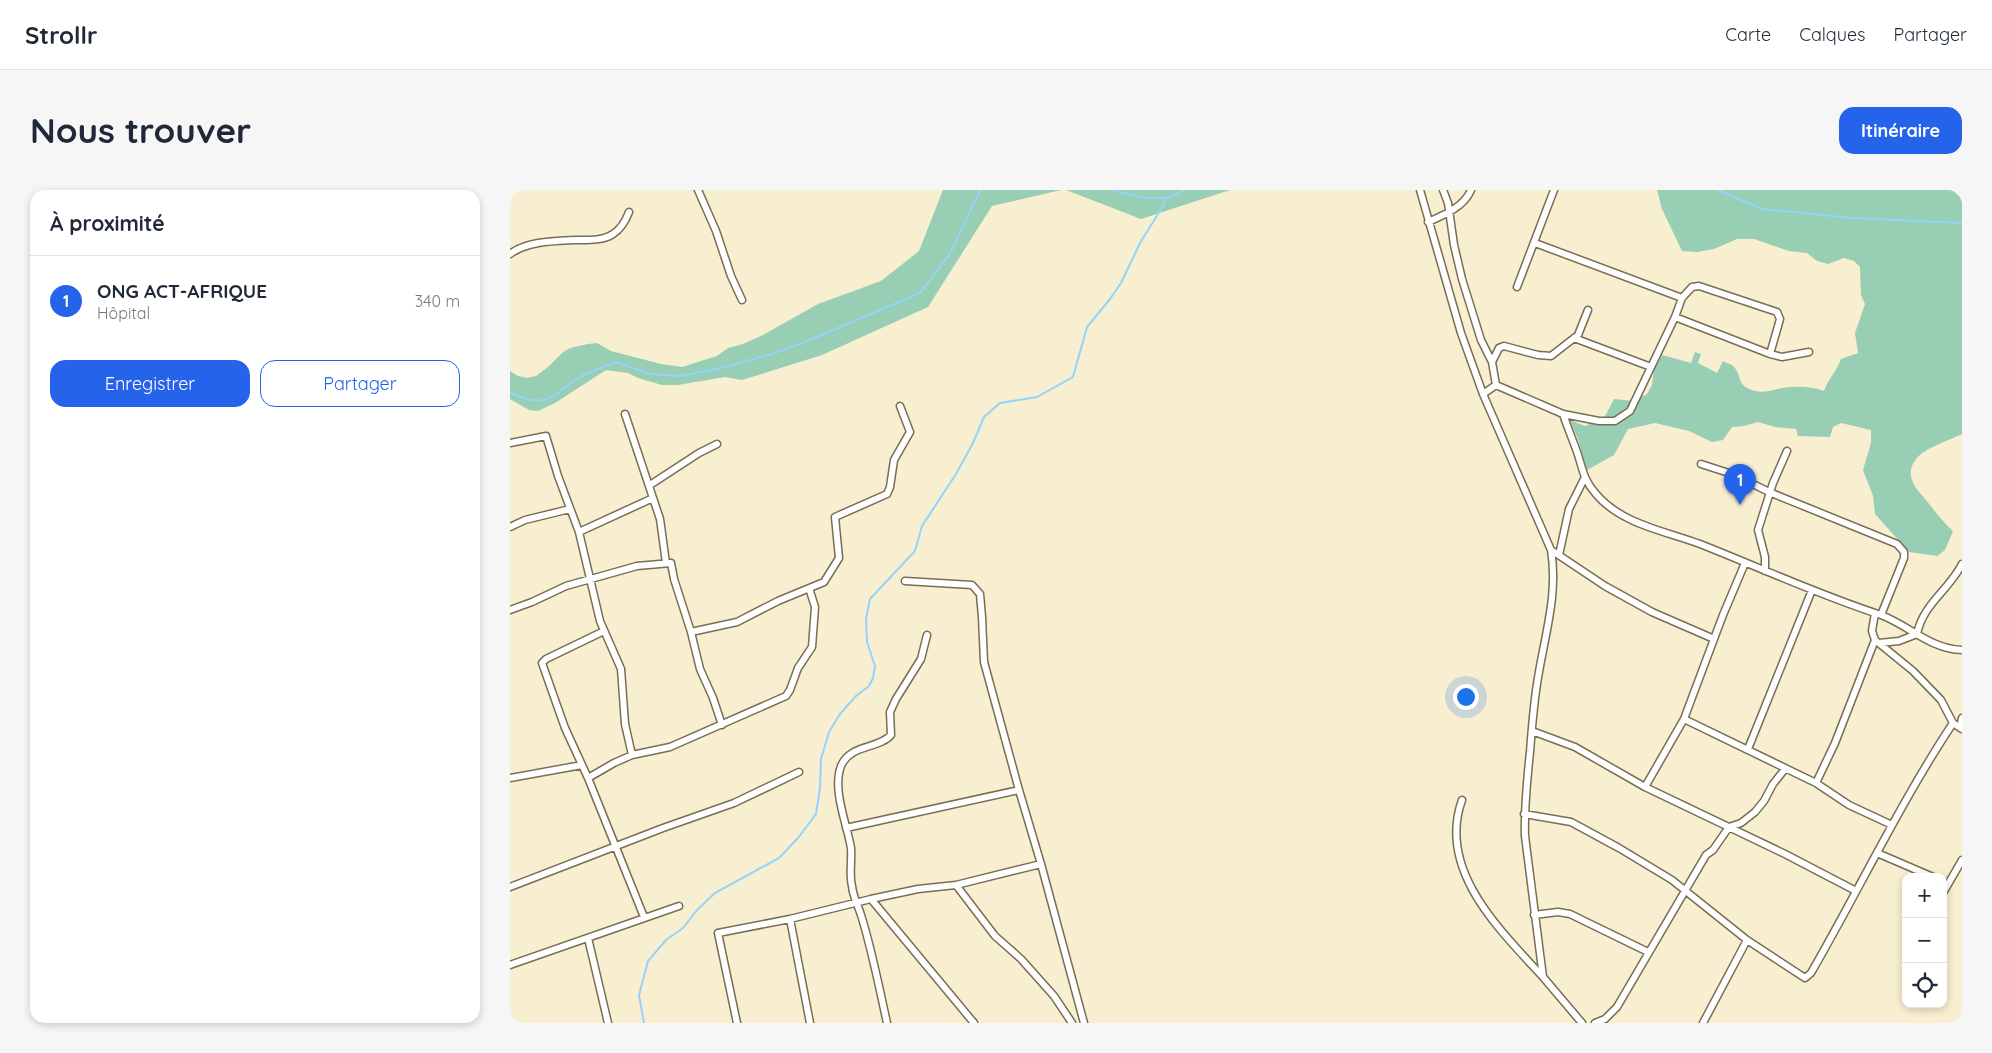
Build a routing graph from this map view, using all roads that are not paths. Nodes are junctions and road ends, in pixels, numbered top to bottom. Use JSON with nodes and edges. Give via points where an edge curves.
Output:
{"nodes":[{"id":1,"x":698,"y":190,"type":"edge"},
{"id":2,"x":1420,"y":190,"type":"edge"},
{"id":3,"x":1443,"y":190,"type":"edge"},
{"id":4,"x":1471,"y":190,"type":"edge"},
{"id":5,"x":1554,"y":190,"type":"edge"},
{"id":6,"x":629,"y":212,"type":"dead end"},
{"id":7,"x":1450,"y":212,"type":"junction"},
{"id":8,"x":1428,"y":222,"type":"junction"},
{"id":9,"x":1535,"y":244,"type":"junction"},
{"id":10,"x":510,"y":254,"type":"edge"},
{"id":11,"x":1517,"y":287,"type":"dead end"},
{"id":12,"x":1682,"y":298,"type":"junction"},
{"id":13,"x":742,"y":300,"type":"dead end"},
{"id":14,"x":1588,"y":310,"type":"dead end"},
{"id":15,"x":1675,"y":317,"type":"junction"},
{"id":16,"x":1574,"y":338,"type":"junction"},
{"id":17,"x":1808,"y":352,"type":"dead end"},
{"id":18,"x":1770,"y":354,"type":"junction"},
{"id":19,"x":1492,"y":362,"type":"junction"},
{"id":20,"x":1651,"y":367,"type":"junction"},
{"id":21,"x":1496,"y":385,"type":"junction"},
{"id":22,"x":1483,"y":394,"type":"junction"},
{"id":23,"x":900,"y":406,"type":"dead end"},
{"id":24,"x":625,"y":414,"type":"dead end"},
{"id":25,"x":1563,"y":414,"type":"junction"},
{"id":26,"x":510,"y":443,"type":"edge"},
{"id":27,"x":717,"y":444,"type":"dead end"},
{"id":28,"x":1787,"y":451,"type":"dead end"},
{"id":29,"x":1701,"y":464,"type":"dead end"},
{"id":30,"x":1584,"y":479,"type":"junction"},
{"id":31,"x":650,"y":485,"type":"junction"},
{"id":32,"x":1769,"y":492,"type":"junction"},
{"id":33,"x":653,"y":498,"type":"junction"},
{"id":34,"x":570,"y":509,"type":"junction"},
{"id":35,"x":510,"y":527,"type":"edge"},
{"id":36,"x":579,"y":532,"type":"junction"},
{"id":37,"x":1552,"y":550,"type":"junction"},
{"id":38,"x":1559,"y":555,"type":"junction"},
{"id":39,"x":666,"y":563,"type":"junction"},
{"id":40,"x":1745,"y":563,"type":"junction"},
{"id":41,"x":1962,"y":564,"type":"edge"},
{"id":42,"x":1765,"y":571,"type":"junction"},
{"id":43,"x":591,"y":579,"type":"junction"},
{"id":44,"x":905,"y":582,"type":"dead end"},
{"id":45,"x":809,"y":588,"type":"junction"},
{"id":46,"x":1812,"y":590,"type":"junction"},
{"id":47,"x":510,"y":610,"type":"edge"},
{"id":48,"x":1878,"y":614,"type":"junction"},
{"id":49,"x":604,"y":631,"type":"junction"},
{"id":50,"x":691,"y":632,"type":"junction"},
{"id":51,"x":1917,"y":634,"type":"junction"},
{"id":52,"x":927,"y":635,"type":"dead end"},
{"id":53,"x":1714,"y":640,"type":"junction"},
{"id":54,"x":1877,"y":641,"type":"junction"},
{"id":55,"x":1962,"y":650,"type":"edge"},
{"id":56,"x":1962,"y":718,"type":"edge"},
{"id":57,"x":1684,"y":720,"type":"junction"},
{"id":58,"x":1953,"y":723,"type":"junction"},
{"id":59,"x":722,"y":725,"type":"junction"},
{"id":60,"x":1961,"y":728,"type":"edge"},
{"id":61,"x":1532,"y":731,"type":"junction"},
{"id":62,"x":1748,"y":749,"type":"junction"},
{"id":63,"x":632,"y":755,"type":"junction"},
{"id":64,"x":582,"y":765,"type":"junction"},
{"id":65,"x":1785,"y":769,"type":"junction"},
{"id":66,"x":799,"y":772,"type":"dead end"},
{"id":67,"x":510,"y":778,"type":"edge"},
{"id":68,"x":588,"y":778,"type":"junction"},
{"id":69,"x":1816,"y":783,"type":"junction"},
{"id":70,"x":1645,"y":788,"type":"junction"},
{"id":71,"x":1019,"y":790,"type":"junction"},
{"id":72,"x":1462,"y":800,"type":"dead end"},
{"id":73,"x":1524,"y":814,"type":"junction"},
{"id":74,"x":1892,"y":825,"type":"junction"},
{"id":75,"x":1729,"y":827,"type":"junction"},
{"id":76,"x":846,"y":828,"type":"junction"},
{"id":77,"x":616,"y":846,"type":"junction"},
{"id":78,"x":1877,"y":853,"type":"junction"},
{"id":79,"x":1962,"y":860,"type":"edge"},
{"id":80,"x":1041,"y":864,"type":"junction"},
{"id":81,"x":1924,"y":873,"type":"edge"},
{"id":82,"x":1947,"y":881,"type":"edge"},
{"id":83,"x":956,"y":884,"type":"junction"},
{"id":84,"x":510,"y":887,"type":"edge"},
{"id":85,"x":1685,"y":890,"type":"junction"},
{"id":86,"x":1856,"y":891,"type":"junction"},
{"id":87,"x":871,"y":898,"type":"junction"},
{"id":88,"x":857,"y":903,"type":"junction"},
{"id":89,"x":679,"y":906,"type":"dead end"},
{"id":90,"x":1534,"y":915,"type":"junction"},
{"id":91,"x":644,"y":917,"type":"junction"},
{"id":92,"x":790,"y":918,"type":"junction"},
{"id":93,"x":588,"y":938,"type":"junction"},
{"id":94,"x":1747,"y":940,"type":"junction"},
{"id":95,"x":1648,"y":952,"type":"junction"},
{"id":96,"x":510,"y":965,"type":"edge"},
{"id":97,"x":1543,"y":977,"type":"junction"},
{"id":98,"x":608,"y":1023,"type":"edge"},
{"id":99,"x":737,"y":1023,"type":"edge"},
{"id":100,"x":810,"y":1023,"type":"edge"},
{"id":101,"x":887,"y":1023,"type":"edge"},
{"id":102,"x":974,"y":1023,"type":"edge"},
{"id":103,"x":1072,"y":1023,"type":"edge"},
{"id":104,"x":1084,"y":1023,"type":"edge"},
{"id":105,"x":1582,"y":1023,"type":"edge"},
{"id":106,"x":1595,"y":1023,"type":"edge"},
{"id":107,"x":1702,"y":1023,"type":"edge"}],
"edges":[{"from":1,"to":13,"type":"street"},
{"from":2,"to":8,"type":"street"},
{"from":3,"to":7,"type":"street"},
{"from":4,"to":7,"type":"street","via":[[1467,198]]},
{"from":5,"to":9,"type":"street"},
{"from":6,"to":10,"type":"street","via":[[619,230],[610,236],[539,244]]},
{"from":7,"to":8,"type":"street"},
{"from":7,"to":19,"type":"street","via":[[1462,279],[1481,340]]},
{"from":8,"to":22,"type":"street"},
{"from":9,"to":11,"type":"street"},
{"from":9,"to":12,"type":"street"},
{"from":12,"to":15,"type":"street"},
{"from":12,"to":18,"type":"street","via":[[1692,287],[1699,286],[1777,312],[1780,319]]},
{"from":14,"to":16,"type":"street"},
{"from":15,"to":18,"type":"street"},
{"from":15,"to":20,"type":"street"},
{"from":16,"to":19,"type":"street","via":[[1548,357],[1501,347]]},
{"from":16,"to":20,"type":"street"},
{"from":17,"to":18,"type":"street","via":[[1782,357]]},
{"from":19,"to":21,"type":"street"},
{"from":20,"to":25,"type":"street","via":[[1636,402],[1630,411],[1615,421]]},
{"from":21,"to":22,"type":"street"},
{"from":21,"to":25,"type":"street"},
{"from":22,"to":37,"type":"street"},
{"from":23,"to":45,"type":"street","via":[[910,432],[894,460],[887,494],[835,517],[840,558],[824,582]]},
{"from":24,"to":31,"type":"street"},
{"from":25,"to":30,"type":"street"},
{"from":26,"to":34,"type":"street","via":[[546,436]]},
{"from":27,"to":31,"type":"street"},
{"from":28,"to":32,"type":"street"},
{"from":29,"to":32,"type":"street","via":[[1735,475]]},
{"from":30,"to":38,"type":"street","via":[[1569,509]]},
{"from":30,"to":40,"type":"street","via":[[1605,504],[1625,516]]},
{"from":31,"to":33,"type":"street"},
{"from":32,"to":42,"type":"street","via":[[1758,530]]},
{"from":32,"to":48,"type":"street","via":[[1901,548],[1904,558]]},
{"from":33,"to":36,"type":"street"},
{"from":33,"to":39,"type":"street","via":[[660,519]]},
{"from":34,"to":35,"type":"street"},
{"from":34,"to":36,"type":"street"},
{"from":36,"to":43,"type":"street"},
{"from":37,"to":38,"type":"street"},
{"from":37,"to":61,"type":"street","via":[[1554,576],[1550,618]]},
{"from":38,"to":53,"type":"street","via":[[1652,612]]},
{"from":39,"to":43,"type":"street","via":[[637,566]]},
{"from":39,"to":50,"type":"street","via":[[671,562]]},
{"from":40,"to":42,"type":"street"},
{"from":40,"to":53,"type":"street"},
{"from":41,"to":51,"type":"street","via":[[1927,609]]},
{"from":42,"to":46,"type":"street"},
{"from":43,"to":47,"type":"street"},
{"from":43,"to":49,"type":"street"},
{"from":44,"to":71,"type":"street","via":[[972,585],[980,594],[984,662]]},
{"from":45,"to":50,"type":"street","via":[[738,622]]},
{"from":45,"to":59,"type":"street","via":[[815,607],[812,647],[798,668],[790,690],[781,699]]},
{"from":46,"to":48,"type":"street"},
{"from":46,"to":62,"type":"street"},
{"from":48,"to":51,"type":"street"},
{"from":48,"to":54,"type":"street","via":[[1872,631]]},
{"from":49,"to":63,"type":"street","via":[[620,669]]},
{"from":49,"to":64,"type":"street","via":[[542,663]]},
{"from":50,"to":59,"type":"street","via":[[700,669]]},
{"from":51,"to":54,"type":"street","via":[[1899,640]]},
{"from":51,"to":55,"type":"street","via":[[1934,644]]},
{"from":52,"to":76,"type":"street","via":[[921,659],[890,712],[891,735],[886,740],[863,747],[847,757],[842,765],[840,796]]},
{"from":53,"to":57,"type":"street"},
{"from":54,"to":58,"type":"street","via":[[1941,700]]},
{"from":54,"to":69,"type":"street"},
{"from":56,"to":60,"type":"street"},
{"from":57,"to":62,"type":"street"},
{"from":57,"to":70,"type":"street"},
{"from":58,"to":60,"type":"street"},
{"from":58,"to":74,"type":"street"},
{"from":59,"to":63,"type":"street","via":[[670,747]]},
{"from":61,"to":70,"type":"street","via":[[1575,747]]},
{"from":61,"to":73,"type":"street"},
{"from":62,"to":65,"type":"street"},
{"from":63,"to":68,"type":"street"},
{"from":64,"to":67,"type":"street"},
{"from":64,"to":68,"type":"street"},
{"from":65,"to":69,"type":"street"},
{"from":65,"to":75,"type":"street","via":[[1755,812],[1742,823]]},
{"from":66,"to":77,"type":"street","via":[[734,803]]},
{"from":68,"to":77,"type":"street"},
{"from":69,"to":74,"type":"street","via":[[1844,802]]},
{"from":70,"to":75,"type":"street"},
{"from":71,"to":76,"type":"street"},
{"from":71,"to":80,"type":"street"},
{"from":72,"to":97,"type":"street","via":[[1456,831],[1463,869],[1486,912]]},
{"from":73,"to":85,"type":"street","via":[[1571,822]]},
{"from":73,"to":90,"type":"street"},
{"from":74,"to":78,"type":"street"},
{"from":75,"to":85,"type":"street"},
{"from":75,"to":86,"type":"street"},
{"from":76,"to":88,"type":"street","via":[[851,885]]},
{"from":77,"to":84,"type":"street"},
{"from":77,"to":91,"type":"street"},
{"from":78,"to":81,"type":"street"},
{"from":78,"to":86,"type":"street"},
{"from":79,"to":82,"type":"street"},
{"from":80,"to":83,"type":"street"},
{"from":80,"to":104,"type":"street"},
{"from":83,"to":87,"type":"street"},
{"from":83,"to":103,"type":"street","via":[[996,936],[1054,996]]},
{"from":85,"to":94,"type":"street"},
{"from":85,"to":95,"type":"street"},
{"from":86,"to":94,"type":"street","via":[[1811,973],[1805,978]]},
{"from":87,"to":88,"type":"street"},
{"from":87,"to":102,"type":"street"},
{"from":88,"to":92,"type":"street"},
{"from":88,"to":101,"type":"street"},
{"from":89,"to":91,"type":"street"},
{"from":90,"to":95,"type":"street","via":[[1570,914]]},
{"from":90,"to":97,"type":"street"},
{"from":91,"to":93,"type":"street"},
{"from":92,"to":99,"type":"street","via":[[718,933]]},
{"from":92,"to":100,"type":"street"},
{"from":93,"to":96,"type":"street"},
{"from":93,"to":98,"type":"street"},
{"from":94,"to":107,"type":"street"},
{"from":95,"to":106,"type":"street","via":[[1617,1007],[1605,1019]]},
{"from":97,"to":105,"type":"street"}]}
